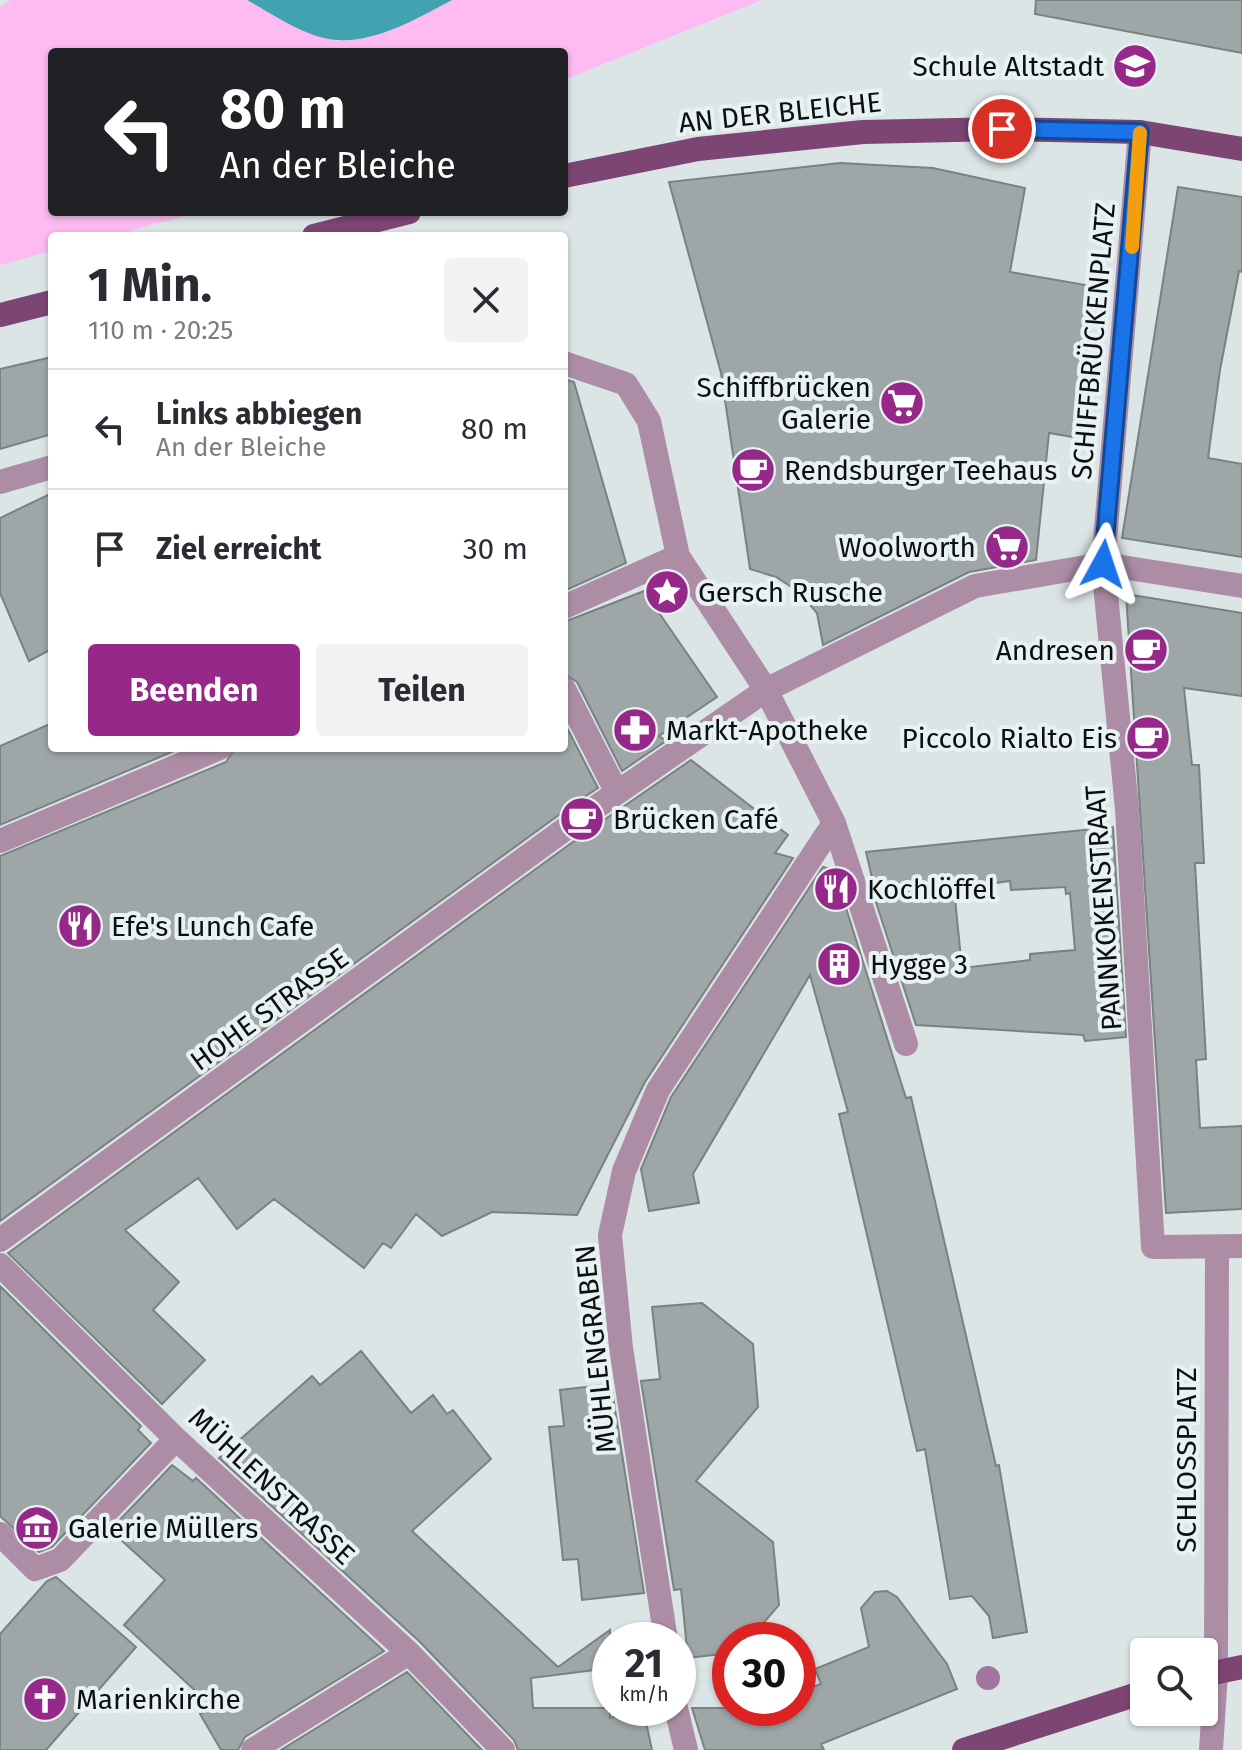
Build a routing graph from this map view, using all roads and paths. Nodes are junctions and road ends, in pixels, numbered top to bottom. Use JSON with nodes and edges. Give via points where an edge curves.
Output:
{"nodes":[{"id":1,"x":1140,"y":132,"type":"junction"},
{"id":2,"x":1242,"y":149,"type":"edge"},
{"id":3,"x":568,"y":175,"type":"edge"},
{"id":4,"x":393,"y":216,"type":"edge"},
{"id":5,"x":330,"y":232,"type":"edge"},
{"id":6,"x":48,"y":303,"type":"edge"},
{"id":7,"x":0,"y":315,"type":"edge"},
{"id":8,"x":568,"y":364,"type":"edge"},
{"id":9,"x":48,"y":468,"type":"edge"},
{"id":10,"x":0,"y":482,"type":"edge"},
{"id":11,"x":678,"y":556,"type":"junction"},
{"id":12,"x":1103,"y":564,"type":"junction"},
{"id":13,"x":1242,"y":586,"type":"edge"},
{"id":14,"x":568,"y":605,"type":"edge"},
{"id":15,"x":766,"y":690,"type":"junction"},
{"id":16,"x":568,"y":697,"type":"edge"},
{"id":17,"x":211,"y":752,"type":"edge"},
{"id":18,"x":616,"y":791,"type":"junction"},
{"id":19,"x":834,"y":823,"type":"junction"},
{"id":20,"x":0,"y":841,"type":"edge"},
{"id":21,"x":906,"y":1044,"type":"dead end"},
{"id":22,"x":0,"y":1240,"type":"edge"},
{"id":23,"x":1242,"y":1246,"type":"edge"},
{"id":24,"x":1217,"y":1247,"type":"junction"},
{"id":25,"x":0,"y":1265,"type":"edge"},
{"id":26,"x":176,"y":1439,"type":"junction"},
{"id":27,"x":0,"y":1534,"type":"edge"},
{"id":28,"x":663,"y":1622,"type":"edge"},
{"id":29,"x":1211,"y":1638,"type":"edge"},
{"id":30,"x":409,"y":1653,"type":"junction"},
{"id":31,"x":1242,"y":1667,"type":"edge"},
{"id":32,"x":1218,"y":1672,"type":"edge"},
{"id":33,"x":1130,"y":1697,"type":"edge"},
{"id":34,"x":680,"y":1726,"type":"edge"},
{"id":35,"x":1211,"y":1726,"type":"edge"},
{"id":36,"x":253,"y":1750,"type":"edge"},
{"id":37,"x":503,"y":1750,"type":"edge"},
{"id":38,"x":686,"y":1750,"type":"edge"},
{"id":39,"x":964,"y":1750,"type":"edge"},
{"id":40,"x":1211,"y":1750,"type":"edge"}],
"edges":[{"from":1,"to":2,"type":"main road","name":"AN DER BLEICHE"},
{"from":1,"to":3,"type":"main road","name":"AN DER BLEICHE","via":[[863,132],[698,149]]},
{"from":1,"to":12,"type":"street","name":"SCHIFFBRÜCKENPLATZ"},
{"from":4,"to":5,"type":"main road"},
{"from":6,"to":7,"type":"main road"},
{"from":8,"to":11,"type":"street","via":[[626,384],[649,421]]},
{"from":9,"to":10,"type":"street"},
{"from":11,"to":14,"type":"street"},
{"from":11,"to":15,"type":"street"},
{"from":12,"to":13,"type":"street"},
{"from":12,"to":15,"type":"street","via":[[975,586]]},
{"from":12,"to":24,"type":"street","name":"PANNKOKENSTRAAT","via":[[1127,809],[1156,1247]]},
{"from":15,"to":18,"type":"street","name":"HOHE STRASSE"},
{"from":15,"to":19,"type":"street"},
{"from":16,"to":18,"type":"street"},
{"from":17,"to":20,"type":"street"},
{"from":18,"to":22,"type":"street","name":"HOHE STRASSE"},
{"from":19,"to":21,"type":"street"},
{"from":19,"to":28,"type":"street","name":"MÜHLENGRABEN","via":[[658,1090],[624,1171],[610,1235],[621,1348]]},
{"from":23,"to":24,"type":"street","name":"PANNKOKENSTRAAT"},
{"from":24,"to":29,"type":"street","name":"SCHLOSSPLATZ"},
{"from":25,"to":26,"type":"street","name":"MÜHLENSTRASSE"},
{"from":26,"to":27,"type":"street","via":[[60,1560],[35,1569]]},
{"from":26,"to":30,"type":"street","name":"MÜHLENSTRASSE"},
{"from":30,"to":36,"type":"street"},
{"from":30,"to":37,"type":"street","name":"MÜHLENSTRASSE"},
{"from":31,"to":32,"type":"main road"},
{"from":33,"to":39,"type":"main road"},
{"from":34,"to":38,"type":"street"},
{"from":35,"to":40,"type":"street","name":"SCHLOSSPLATZ"}]}
